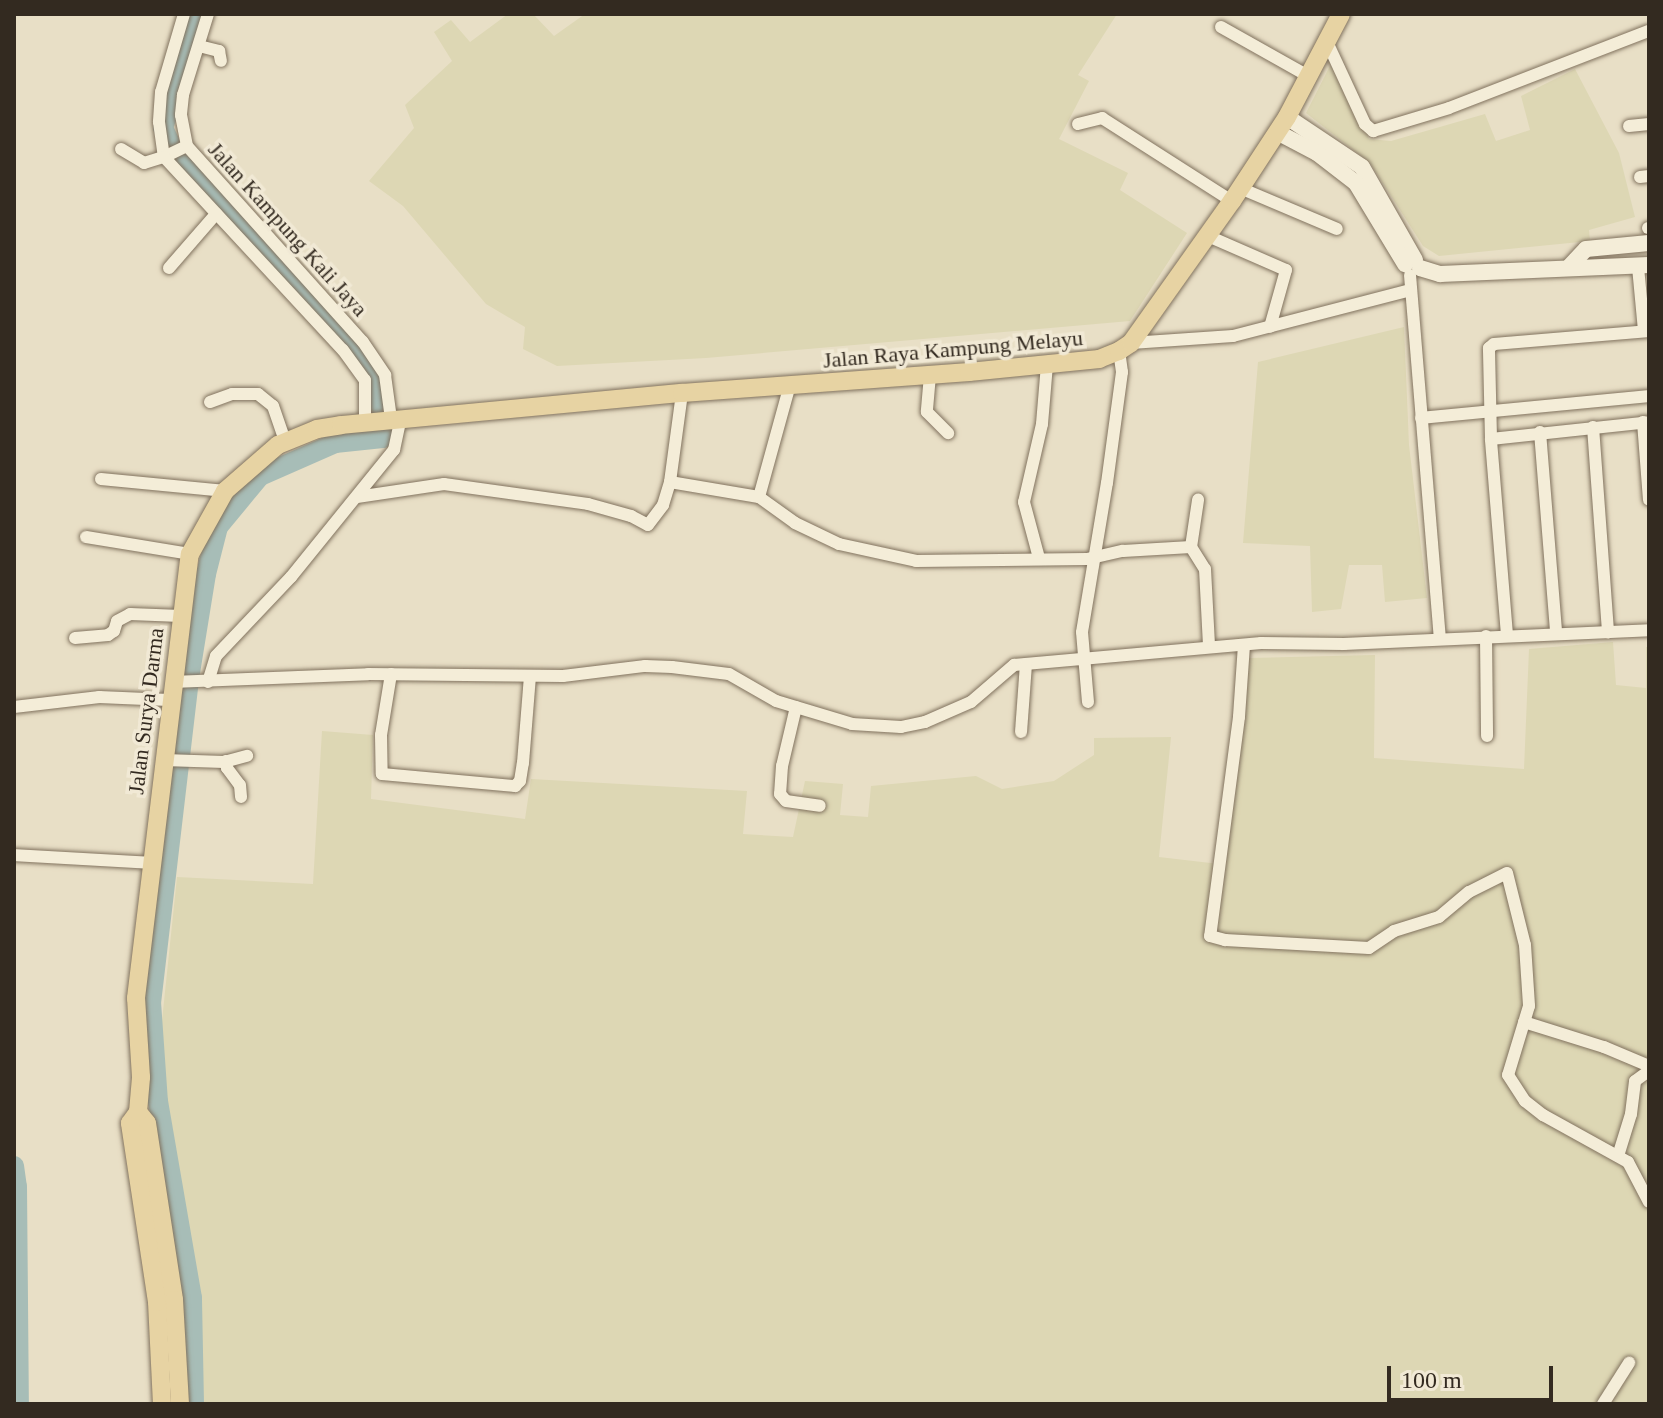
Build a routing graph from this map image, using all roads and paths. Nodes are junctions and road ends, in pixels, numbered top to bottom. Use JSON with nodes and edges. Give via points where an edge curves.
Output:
{"nodes":[{"id":1,"x":184,"y":14,"type":"edge"},
{"id":2,"x":208,"y":14,"type":"edge"},
{"id":3,"x":1341,"y":14,"type":"edge"},
{"id":4,"x":1221,"y":27,"type":"dead end"},
{"id":5,"x":1649,"y":31,"type":"edge"},
{"id":6,"x":1328,"y":44,"type":"junction"},
{"id":7,"x":199,"y":46,"type":"junction"},
{"id":8,"x":221,"y":61,"type":"dead end"},
{"id":9,"x":1310,"y":77,"type":"junction"},
{"id":10,"x":1078,"y":124,"type":"dead end"},
{"id":11,"x":1282,"y":124,"type":"junction"},
{"id":12,"x":1649,"y":124,"type":"edge"},
{"id":13,"x":1629,"y":126,"type":"dead end"},
{"id":14,"x":185,"y":148,"type":"junction"},
{"id":15,"x":121,"y":149,"type":"dead end"},
{"id":16,"x":167,"y":156,"type":"junction"},
{"id":17,"x":1236,"y":194,"type":"junction"},
{"id":18,"x":216,"y":214,"type":"junction"},
{"id":19,"x":1337,"y":229,"type":"dead end"},
{"id":20,"x":1208,"y":236,"type":"junction"},
{"id":21,"x":1649,"y":243,"type":"edge"},
{"id":22,"x":1570,"y":266,"type":"junction"},
{"id":23,"x":1643,"y":266,"type":"edge"},
{"id":24,"x":169,"y":268,"type":"dead end"},
{"id":25,"x":1412,"y":271,"type":"junction"},
{"id":26,"x":1270,"y":327,"type":"junction"},
{"id":27,"x":1647,"y":331,"type":"edge"},
{"id":28,"x":1125,"y":347,"type":"junction"},
{"id":29,"x":1047,"y":364,"type":"junction"},
{"id":30,"x":930,"y":375,"type":"junction"},
{"id":31,"x":789,"y":388,"type":"junction"},
{"id":32,"x":682,"y":393,"type":"junction"},
{"id":33,"x":1649,"y":396,"type":"edge"},
{"id":34,"x":210,"y":402,"type":"dead end"},
{"id":35,"x":1491,"y":411,"type":"junction"},
{"id":36,"x":1421,"y":418,"type":"junction"},
{"id":37,"x":383,"y":420,"type":"junction"},
{"id":38,"x":1646,"y":422,"type":"edge"},
{"id":39,"x":1593,"y":427,"type":"junction"},
{"id":40,"x":1540,"y":432,"type":"junction"},
{"id":41,"x":948,"y":433,"type":"dead end"},
{"id":42,"x":1491,"y":439,"type":"junction"},
{"id":43,"x":285,"y":441,"type":"junction"},
{"id":44,"x":101,"y":479,"type":"dead end"},
{"id":45,"x":670,"y":482,"type":"junction"},
{"id":46,"x":225,"y":491,"type":"junction"},
{"id":47,"x":357,"y":497,"type":"junction"},
{"id":48,"x":759,"y":497,"type":"junction"},
{"id":49,"x":1198,"y":500,"type":"dead end"},
{"id":50,"x":1649,"y":500,"type":"edge"},
{"id":51,"x":86,"y":537,"type":"dead end"},
{"id":52,"x":1191,"y":547,"type":"junction"},
{"id":53,"x":190,"y":554,"type":"junction"},
{"id":54,"x":1095,"y":557,"type":"junction"},
{"id":55,"x":1039,"y":558,"type":"junction"},
{"id":56,"x":181,"y":616,"type":"junction"},
{"id":57,"x":1649,"y":630,"type":"edge"},
{"id":58,"x":1608,"y":632,"type":"junction"},
{"id":59,"x":1556,"y":633,"type":"junction"},
{"id":60,"x":1507,"y":635,"type":"junction"},
{"id":61,"x":1486,"y":636,"type":"junction"},
{"id":62,"x":75,"y":638,"type":"dead end"},
{"id":63,"x":1440,"y":638,"type":"junction"},
{"id":64,"x":1244,"y":645,"type":"junction"},
{"id":65,"x":1209,"y":646,"type":"junction"},
{"id":66,"x":1083,"y":659,"type":"junction"},
{"id":67,"x":1026,"y":664,"type":"junction"},
{"id":68,"x":391,"y":674,"type":"junction"},
{"id":69,"x":530,"y":676,"type":"junction"},
{"id":70,"x":202,"y":682,"type":"junction"},
{"id":71,"x":173,"y":688,"type":"junction"},
{"id":72,"x":1088,"y":702,"type":"dead end"},
{"id":73,"x":14,"y":707,"type":"edge"},
{"id":74,"x":796,"y":707,"type":"junction"},
{"id":75,"x":1021,"y":732,"type":"dead end"},
{"id":76,"x":1487,"y":736,"type":"dead end"},
{"id":77,"x":247,"y":756,"type":"dead end"},
{"id":78,"x":173,"y":761,"type":"junction"},
{"id":79,"x":226,"y":761,"type":"junction"},
{"id":80,"x":241,"y":797,"type":"dead end"},
{"id":81,"x":820,"y":806,"type":"dead end"},
{"id":82,"x":14,"y":855,"type":"edge"},
{"id":83,"x":152,"y":863,"type":"junction"},
{"id":84,"x":1524,"y":1022,"type":"junction"},
{"id":85,"x":1649,"y":1068,"type":"edge"},
{"id":86,"x":138,"y":1112,"type":"junction"},
{"id":87,"x":1618,"y":1156,"type":"junction"},
{"id":88,"x":1649,"y":1202,"type":"edge"},
{"id":89,"x":1629,"y":1363,"type":"dead end"},
{"id":90,"x":162,"y":1404,"type":"edge"},
{"id":91,"x":180,"y":1404,"type":"edge"},
{"id":92,"x":1603,"y":1404,"type":"edge"}],
"edges":[{"from":1,"to":16,"type":"street","via":[[161,92],[159,122]]},
{"from":2,"to":7,"type":"street","name":"Jalan Kampung Kali Jaya"},
{"from":3,"to":6,"type":"main road"},
{"from":4,"to":9,"type":"street"},
{"from":5,"to":6,"type":"street","via":[[1449,108],[1373,131]]},
{"from":6,"to":9,"type":"main road"},
{"from":7,"to":8,"type":"street","via":[[219,51]]},
{"from":7,"to":14,"type":"street","name":"Jalan Kampung Kali Jaya","via":[[183,95]]},
{"from":9,"to":11,"type":"main road"},
{"from":10,"to":17,"type":"street","via":[[1102,118]]},
{"from":11,"to":17,"type":"main road"},
{"from":11,"to":25,"type":"street","via":[[1356,183]]},
{"from":12,"to":13,"type":"street"},
{"from":14,"to":16,"type":"street"},
{"from":14,"to":37,"type":"street","name":"Jalan Kampung Kali Jaya","via":[[363,342],[385,375]]},
{"from":15,"to":16,"type":"street","via":[[144,163]]},
{"from":16,"to":18,"type":"street"},
{"from":17,"to":19,"type":"street"},
{"from":17,"to":20,"type":"main road"},
{"from":18,"to":24,"type":"street"},
{"from":18,"to":37,"type":"street","via":[[359,369]]},
{"from":20,"to":26,"type":"street","via":[[1286,270]]},
{"from":20,"to":28,"type":"main road"},
{"from":21,"to":22,"type":"street","via":[[1586,249]]},
{"from":22,"to":23,"type":"street"},
{"from":22,"to":25,"type":"street"},
{"from":23,"to":27,"type":"street"},
{"from":25,"to":26,"type":"street"},
{"from":25,"to":36,"type":"street"},
{"from":26,"to":28,"type":"street"},
{"from":27,"to":35,"type":"street","via":[[1491,345]]},
{"from":28,"to":29,"type":"main road","name":"Jalan Raya Kampung Melayu","via":[[1099,359]]},
{"from":28,"to":54,"type":"street"},
{"from":29,"to":30,"type":"main road","name":"Jalan Raya Kampung Melayu"},
{"from":29,"to":55,"type":"street","via":[[1042,424],[1024,502]]},
{"from":30,"to":31,"type":"main road","name":"Jalan Raya Kampung Melayu"},
{"from":30,"to":41,"type":"street","via":[[927,412]]},
{"from":31,"to":32,"type":"main road","name":"Jalan Raya Kampung Melayu"},
{"from":31,"to":48,"type":"street"},
{"from":32,"to":37,"type":"main road","name":"Jalan Raya Kampung Melayu"},
{"from":32,"to":45,"type":"street"},
{"from":33,"to":35,"type":"street"},
{"from":34,"to":43,"type":"street","via":[[232,394],[258,394],[273,406]]},
{"from":35,"to":36,"type":"street"},
{"from":35,"to":42,"type":"street"},
{"from":36,"to":63,"type":"street"},
{"from":37,"to":43,"type":"main road","name":"Jalan Surya Darma","via":[[317,429]]},
{"from":37,"to":47,"type":"street","via":[[394,450]]},
{"from":38,"to":39,"type":"street"},
{"from":38,"to":50,"type":"street"},
{"from":39,"to":40,"type":"street"},
{"from":39,"to":58,"type":"street"},
{"from":40,"to":42,"type":"street"},
{"from":40,"to":59,"type":"street"},
{"from":42,"to":60,"type":"street"},
{"from":43,"to":46,"type":"main road","name":"Jalan Surya Darma"},
{"from":44,"to":46,"type":"street"},
{"from":45,"to":47,"type":"street","via":[[663,505],[648,525],[588,504],[457,485]]},
{"from":45,"to":48,"type":"street"},
{"from":46,"to":53,"type":"main road","name":"Jalan Surya Darma"},
{"from":47,"to":70,"type":"street","via":[[216,656]]},
{"from":48,"to":55,"type":"street","via":[[795,523],[854,549],[916,561]]},
{"from":49,"to":52,"type":"street"},
{"from":51,"to":53,"type":"street"},
{"from":52,"to":54,"type":"street"},
{"from":52,"to":65,"type":"street","via":[[1205,569]]},
{"from":53,"to":56,"type":"main road","name":"Jalan Surya Darma"},
{"from":54,"to":55,"type":"street"},
{"from":54,"to":66,"type":"street","via":[[1082,632]]},
{"from":56,"to":62,"type":"street","via":[[130,614],[108,635]]},
{"from":56,"to":71,"type":"main road","name":"Jalan Surya Darma"},
{"from":57,"to":58,"type":"street"},
{"from":58,"to":59,"type":"street"},
{"from":59,"to":60,"type":"street"},
{"from":60,"to":61,"type":"street"},
{"from":61,"to":63,"type":"street"},
{"from":61,"to":76,"type":"street"},
{"from":63,"to":64,"type":"street"},
{"from":64,"to":65,"type":"street"},
{"from":64,"to":84,"type":"street","via":[[1210,936],[1369,948],[1394,931],[1439,917],[1469,892],[1507,873],[1525,945],[1529,1006]]},
{"from":65,"to":66,"type":"street"},
{"from":66,"to":67,"type":"street"},
{"from":66,"to":72,"type":"street"},
{"from":67,"to":74,"type":"street","via":[[1010,668],[971,702],[901,727],[852,724]]},
{"from":67,"to":75,"type":"street"},
{"from":68,"to":69,"type":"street"},
{"from":68,"to":69,"type":"street","via":[[381,735],[382,774],[515,786],[523,763]]},
{"from":68,"to":70,"type":"street"},
{"from":69,"to":74,"type":"street","via":[[645,666],[698,668],[729,674]]},
{"from":70,"to":71,"type":"street"},
{"from":71,"to":73,"type":"street"},
{"from":71,"to":78,"type":"main road","name":"Jalan Surya Darma"},
{"from":74,"to":81,"type":"street","via":[[780,794],[786,801]]},
{"from":77,"to":79,"type":"street"},
{"from":78,"to":79,"type":"street"},
{"from":78,"to":83,"type":"main road","name":"Jalan Surya Darma"},
{"from":79,"to":80,"type":"street","via":[[240,784]]},
{"from":82,"to":83,"type":"street"},
{"from":83,"to":86,"type":"main road","name":"Jalan Surya Darma","via":[[136,998]]},
{"from":84,"to":85,"type":"street","via":[[1604,1047]]},
{"from":84,"to":87,"type":"street","via":[[1508,1068],[1515,1089],[1543,1115]]},
{"from":85,"to":87,"type":"street","via":[[1635,1081]]},
{"from":86,"to":90,"type":"main road","name":"Jalan Surya Darma","via":[[130,1123],[157,1302]]},
{"from":86,"to":91,"type":"main road","name":"Jalan Surya Darma","via":[[147,1123],[174,1300]]},
{"from":87,"to":88,"type":"street","via":[[1628,1162]]},
{"from":89,"to":92,"type":"street"}]}
